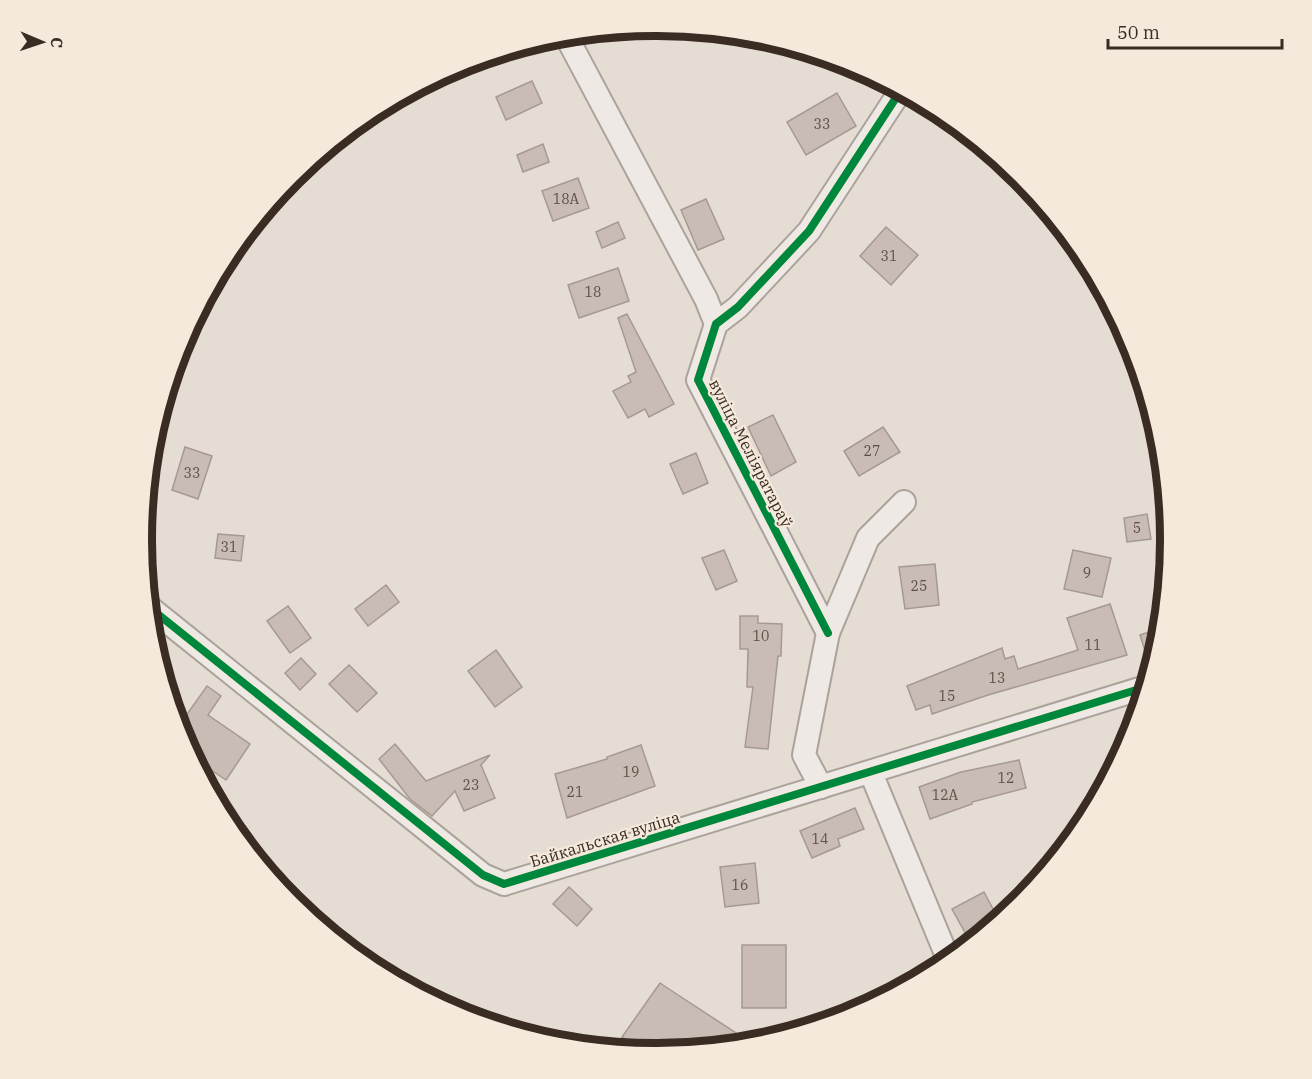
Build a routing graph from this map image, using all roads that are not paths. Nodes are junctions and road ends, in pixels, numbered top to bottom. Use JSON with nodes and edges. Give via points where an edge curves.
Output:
{"nodes":[{"id":1,"x":570,"y":44,"type":"edge"},
{"id":2,"x":896,"y":97,"type":"edge"},
{"id":3,"x":716,"y":324,"type":"junction"},
{"id":4,"x":904,"y":502,"type":"dead end"},
{"id":5,"x":158,"y":615,"type":"edge"},
{"id":6,"x":828,"y":633,"type":"junction"},
{"id":7,"x":1136,"y":690,"type":"edge"},
{"id":8,"x":871,"y":773,"type":"junction"},
{"id":9,"x":821,"y":787,"type":"junction"},
{"id":10,"x":945,"y":952,"type":"edge"}],
"edges":[{"from":1,"to":3,"type":"street"},
{"from":2,"to":3,"type":"street","via":[[809,231],[738,307]]},
{"from":3,"to":6,"type":"street","name":"вуліца Меліяратараў","via":[[698,380]]},
{"from":4,"to":6,"type":"street","via":[[868,538]]},
{"from":5,"to":9,"type":"street","name":"Байкальская вуліца","via":[[483,875],[504,884]]},
{"from":6,"to":9,"type":"street","via":[[804,755]]},
{"from":7,"to":8,"type":"street","name":"Байкальская вуліца"},
{"from":8,"to":9,"type":"street","name":"Байкальская вуліца"},
{"from":8,"to":10,"type":"street"}]}
